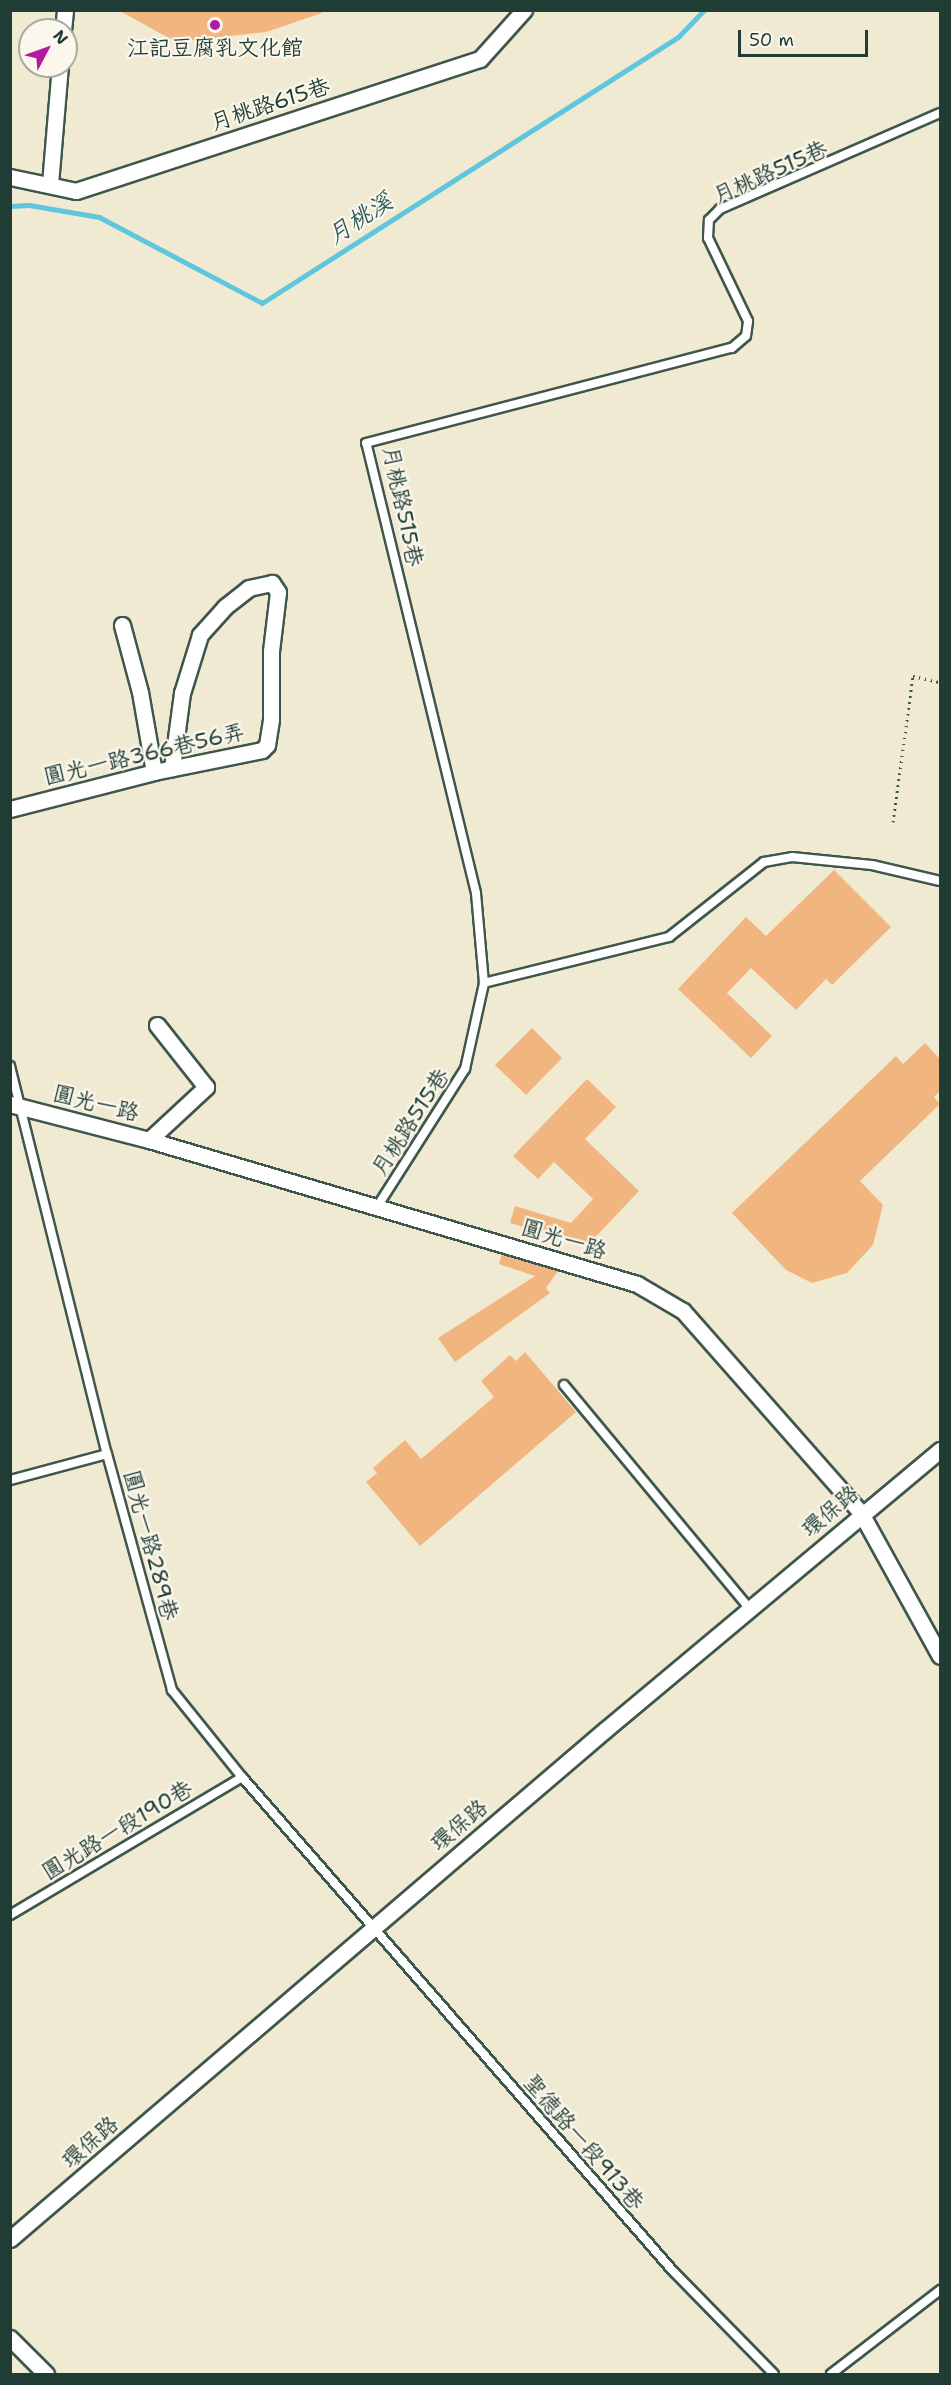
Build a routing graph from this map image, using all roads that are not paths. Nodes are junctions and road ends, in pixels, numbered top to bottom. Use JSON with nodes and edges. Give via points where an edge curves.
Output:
{"nodes":[{"id":1,"x":524,"y":10,"type":"edge"},
{"id":2,"x":59,"y":78,"type":"edge"},
{"id":3,"x":940,"y":113,"type":"edge"},
{"id":4,"x":10,"y":177,"type":"edge"},
{"id":5,"x":50,"y":184,"type":"junction"},
{"id":6,"x":122,"y":625,"type":"dead end"},
{"id":7,"x":172,"y":768,"type":"junction"},
{"id":8,"x":154,"y":772,"type":"junction"},
{"id":9,"x":10,"y":809,"type":"edge"},
{"id":10,"x":940,"y":881,"type":"edge"},
{"id":11,"x":484,"y":983,"type":"junction"},
{"id":12,"x":157,"y":1025,"type":"dead end"},
{"id":13,"x":10,"y":1066,"type":"edge"},
{"id":14,"x":16,"y":1106,"type":"edge"},
{"id":15,"x":149,"y":1140,"type":"junction"},
{"id":16,"x":377,"y":1207,"type":"junction"},
{"id":17,"x":564,"y":1386,"type":"dead end"},
{"id":18,"x":940,"y":1450,"type":"edge"},
{"id":19,"x":107,"y":1454,"type":"junction"},
{"id":20,"x":10,"y":1480,"type":"edge"},
{"id":21,"x":861,"y":1514,"type":"junction"},
{"id":22,"x":749,"y":1608,"type":"junction"},
{"id":23,"x":940,"y":1656,"type":"edge"},
{"id":24,"x":242,"y":1777,"type":"junction"},
{"id":25,"x":10,"y":1915,"type":"edge"},
{"id":26,"x":373,"y":1928,"type":"junction"},
{"id":27,"x":10,"y":2240,"type":"edge"},
{"id":28,"x":940,"y":2290,"type":"edge"},
{"id":29,"x":10,"y":2338,"type":"edge"},
{"id":30,"x":46,"y":2374,"type":"edge"},
{"id":31,"x":774,"y":2374,"type":"edge"},
{"id":32,"x":831,"y":2374,"type":"edge"}],
"edges":[{"from":1,"to":5,"type":"street","name":"月桃路615巷","via":[[480,59],[76,191]]},
{"from":2,"to":5,"type":"street"},
{"from":3,"to":11,"type":"lane","name":"月桃路515巷","via":[[720,209],[709,220],[708,238],[748,321],[746,336],[732,348],[366,443],[476,893]]},
{"from":4,"to":5,"type":"street","name":"月桃路615巷"},
{"from":6,"to":8,"type":"street","via":[[140,692]]},
{"from":7,"to":7,"type":"street","name":"圓光一路366巷56弄","via":[[242,755],[267,745],[278,592],[272,583],[249,588],[225,606],[200,635],[182,693]]},
{"from":7,"to":8,"type":"street","name":"圓光一路366巷56弄"},
{"from":8,"to":9,"type":"street","name":"圓光一路366巷56弄"},
{"from":10,"to":11,"type":"lane","via":[[872,865],[792,857],[764,862],[669,937]]},
{"from":11,"to":16,"type":"lane","name":"月桃路515巷","via":[[465,1069]]},
{"from":12,"to":15,"type":"street","via":[[206,1087]]},
{"from":13,"to":14,"type":"lane","name":"圓光一路289巷"},
{"from":14,"to":15,"type":"street","name":"圓光一路"},
{"from":14,"to":19,"type":"lane","name":"圓光一路289巷"},
{"from":15,"to":16,"type":"street","name":"圓光一路"},
{"from":16,"to":21,"type":"street","name":"圓光一路","via":[[637,1284],[683,1311]]},
{"from":17,"to":22,"type":"lane"},
{"from":18,"to":21,"type":"street","name":"環保路"},
{"from":19,"to":20,"type":"lane"},
{"from":19,"to":24,"type":"lane","name":"圓光一路289巷","via":[[172,1690]]},
{"from":21,"to":22,"type":"street","name":"環保路"},
{"from":21,"to":23,"type":"street","name":"圓光一路"},
{"from":22,"to":26,"type":"street","name":"環保路"},
{"from":24,"to":25,"type":"lane","name":"圓光路一段190巷"},
{"from":24,"to":26,"type":"lane","name":"圓光一路289巷"},
{"from":26,"to":27,"type":"street","name":"環保路"},
{"from":26,"to":31,"type":"lane","name":"聖德路一段913巷","via":[[673,2271]]},
{"from":28,"to":32,"type":"lane"},
{"from":29,"to":30,"type":"street"}]}
